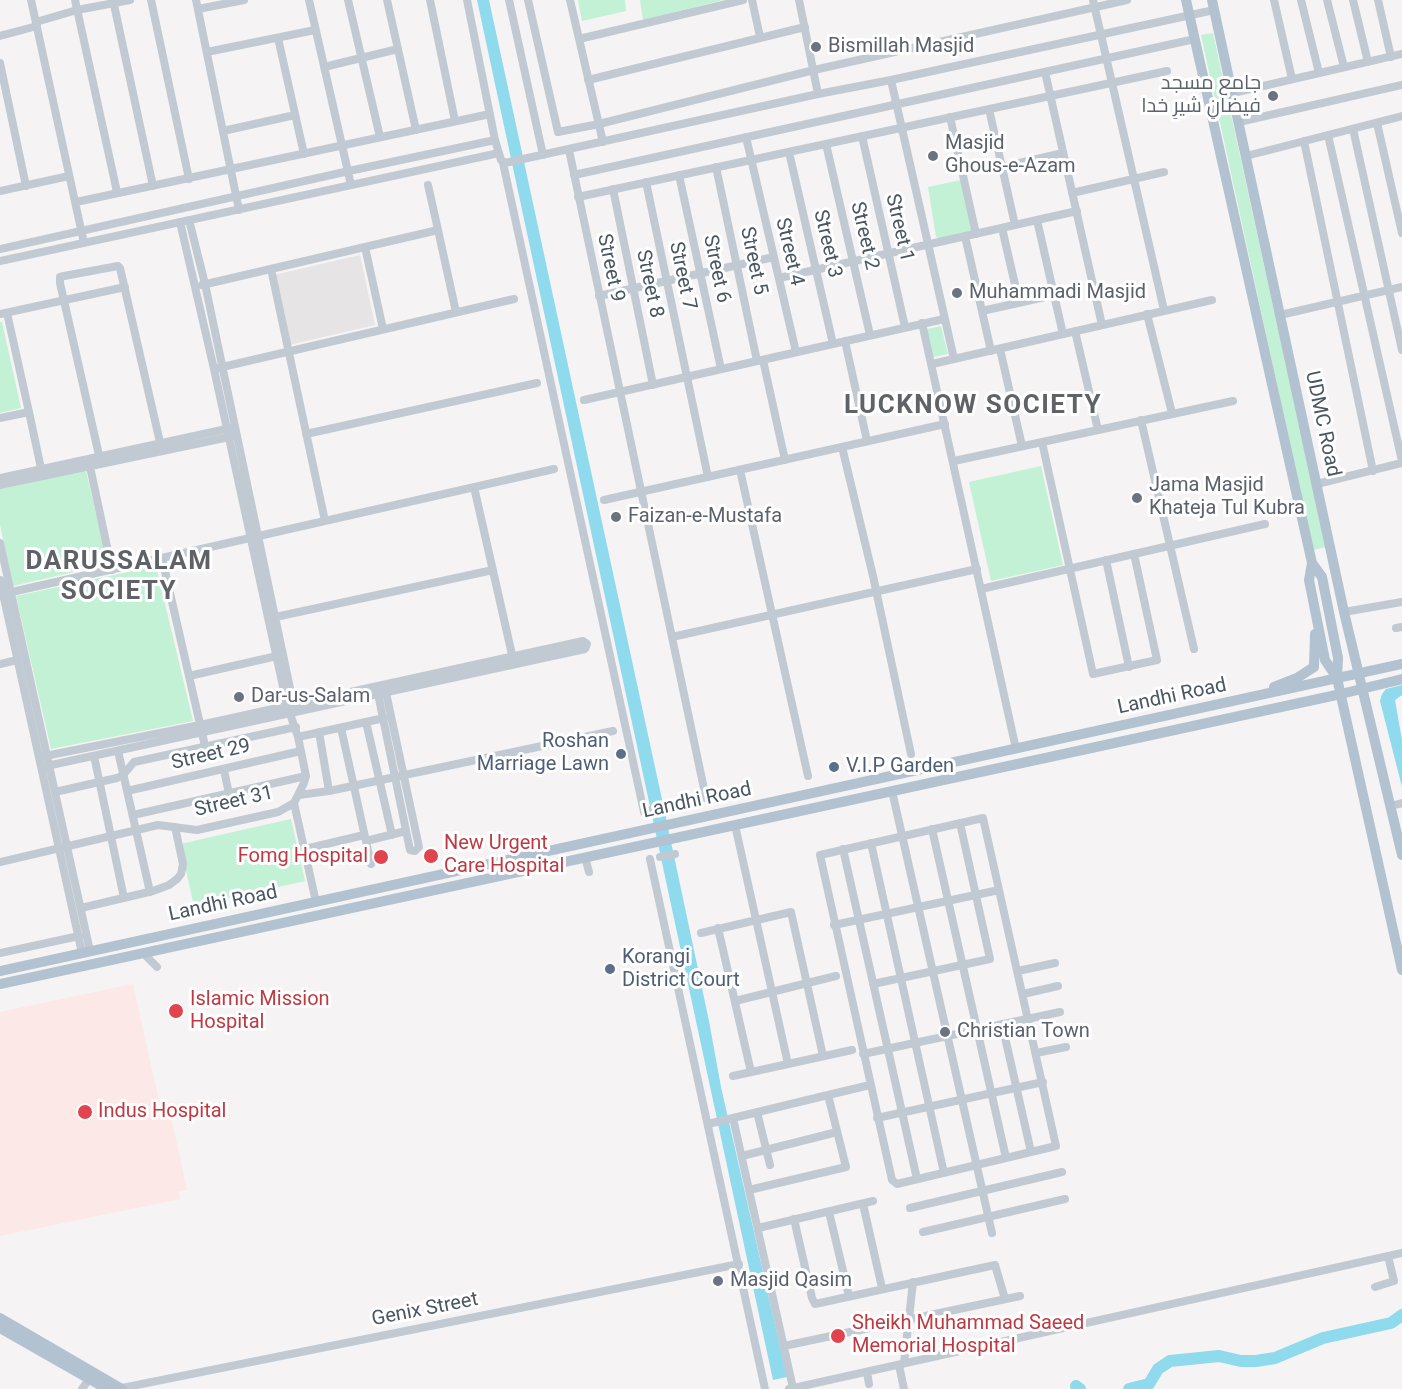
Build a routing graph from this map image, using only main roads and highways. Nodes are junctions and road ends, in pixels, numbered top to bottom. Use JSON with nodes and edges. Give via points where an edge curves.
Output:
{"nodes":[{"id":1,"x":1186,"y":0,"type":"edge"},
{"id":2,"x":1213,"y":5,"type":"edge"},
{"id":3,"x":1333,"y":559,"type":"junction"},
{"id":4,"x":1312,"y":563,"type":"junction"},
{"id":5,"x":1317,"y":620,"type":"junction"},
{"id":6,"x":1402,"y":664,"type":"edge"},
{"id":7,"x":1359,"y":673,"type":"junction"},
{"id":8,"x":1337,"y":678,"type":"junction"},
{"id":9,"x":1402,"y":679,"type":"edge"},
{"id":10,"x":1316,"y":683,"type":"junction"},
{"id":11,"x":1362,"y":688,"type":"junction"},
{"id":12,"x":1341,"y":694,"type":"junction"},
{"id":13,"x":1321,"y":698,"type":"junction"},
{"id":14,"x":1222,"y":704,"type":"junction"},
{"id":15,"x":1398,"y":804,"type":"edge"},
{"id":16,"x":1402,"y":855,"type":"edge"},
{"id":17,"x":1402,"y":970,"type":"edge"},
{"id":18,"x":0,"y":971,"type":"edge"},
{"id":19,"x":0,"y":984,"type":"edge"},
{"id":20,"x":0,"y":1318,"type":"edge"},
{"id":21,"x":0,"y":1328,"type":"edge"},
{"id":22,"x":91,"y":1375,"type":"junction"},
{"id":23,"x":107,"y":1389,"type":"edge"},
{"id":24,"x":120,"y":1389,"type":"edge"}],
"edges":[{"from":1,"to":4,"type":"main road","name":"UDMC Road"},
{"from":2,"to":3,"type":"main road","name":"UDMC Road"},
{"from":3,"to":4,"type":"main road"},
{"from":3,"to":7,"type":"main road","name":"UDMC Road"},
{"from":4,"to":5,"type":"main road","via":[[1309,580]]},
{"from":4,"to":8,"type":"main road","via":[[1322,577],[1338,658]]},
{"from":5,"to":8,"type":"main road","via":[[1325,660]]},
{"from":5,"to":14,"type":"main road","via":[[1314,667],[1297,678]]},
{"from":6,"to":7,"type":"main road","name":"Landhi Road"},
{"from":7,"to":8,"type":"main road","name":"Landhi Road"},
{"from":7,"to":11,"type":"main road","name":"UDMC Road"},
{"from":8,"to":10,"type":"main road","name":"Landhi Road"},
{"from":8,"to":12,"type":"main road"},
{"from":9,"to":11,"type":"main road","name":"Landhi Road"},
{"from":10,"to":13,"type":"main road","via":[[1324,689]]},
{"from":10,"to":14,"type":"main road","name":"Landhi Road"},
{"from":11,"to":12,"type":"main road","name":"Landhi Road"},
{"from":11,"to":15,"type":"main road","name":"UDMC Road"},
{"from":12,"to":13,"type":"main road","name":"Landhi Road"},
{"from":12,"to":17,"type":"main road"},
{"from":13,"to":19,"type":"main road","name":"Landhi Road"},
{"from":14,"to":18,"type":"main road","name":"Landhi Road"},
{"from":15,"to":16,"type":"main road","name":"UDMC Road"},
{"from":20,"to":22,"type":"main road"},
{"from":21,"to":22,"type":"main road"},
{"from":22,"to":23,"type":"main road"},
{"from":22,"to":24,"type":"main road"}]}
